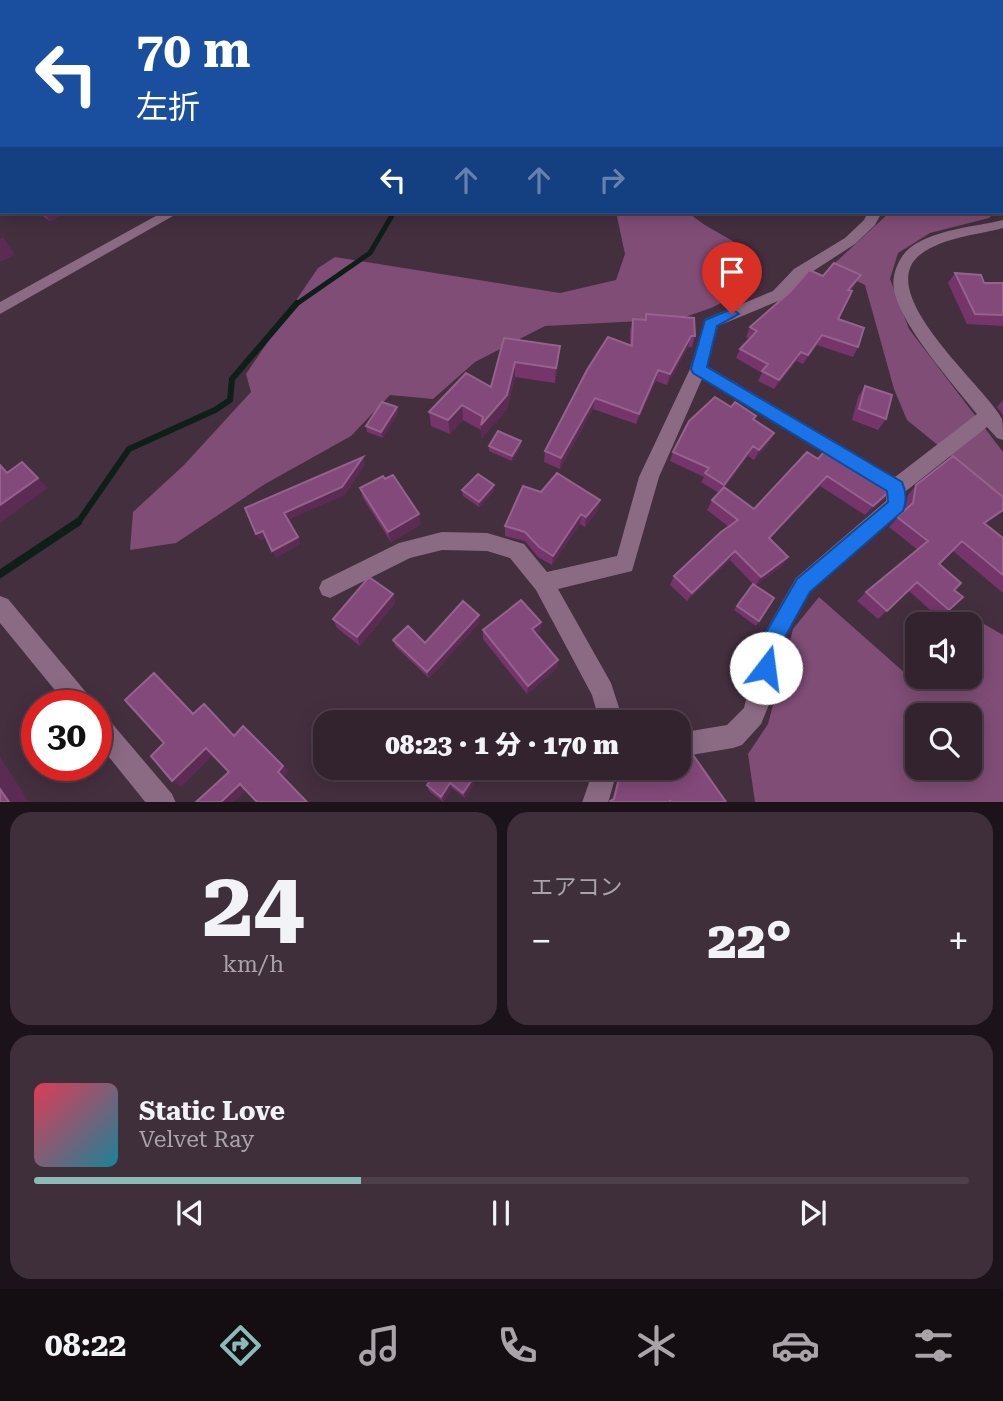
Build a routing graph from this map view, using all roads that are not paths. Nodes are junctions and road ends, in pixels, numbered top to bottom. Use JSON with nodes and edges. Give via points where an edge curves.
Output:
{"nodes":[{"id":1,"x":169,"y":214,"type":"edge"},
{"id":2,"x":874,"y":214,"type":"edge"},
{"id":3,"x":1003,"y":225,"type":"edge"},
{"id":4,"x":0,"y":309,"type":"edge"},
{"id":5,"x":698,"y":369,"type":"junction"},
{"id":6,"x":988,"y":416,"type":"junction"},
{"id":7,"x":1003,"y":433,"type":"edge"},
{"id":8,"x":896,"y":487,"type":"junction"},
{"id":9,"x":543,"y":583,"type":"junction"},
{"id":10,"x":330,"y":588,"type":"dead end"},
{"id":11,"x":0,"y":606,"type":"edge"},
{"id":12,"x":70,"y":690,"type":"edge"},
{"id":13,"x":608,"y":710,"type":"edge"},
{"id":14,"x":112,"y":741,"type":"edge"},
{"id":15,"x":691,"y":743,"type":"edge"},
{"id":16,"x":602,"y":780,"type":"edge"},
{"id":17,"x":162,"y":802,"type":"edge"},
{"id":18,"x":595,"y":802,"type":"edge"}],
"edges":[{"from":1,"to":4,"type":"street"},
{"from":2,"to":5,"type":"street","via":[[850,241],[799,273],[778,295],[710,323]]},
{"from":3,"to":6,"type":"street","via":[[922,247],[908,258],[900,290],[930,340]]},
{"from":5,"to":8,"type":"street"},
{"from":5,"to":9,"type":"street","via":[[649,477],[625,564]]},
{"from":6,"to":7,"type":"street"},
{"from":6,"to":8,"type":"street"},
{"from":8,"to":15,"type":"street","via":[[897,505],[803,585],[771,641],[753,716],[733,736]]},
{"from":9,"to":10,"type":"street","via":[[517,551],[487,542],[442,541],[406,550]]},
{"from":9,"to":13,"type":"street","via":[[603,691]]},
{"from":11,"to":12,"type":"street"},
{"from":14,"to":17,"type":"street"},
{"from":16,"to":18,"type":"street"}]}
